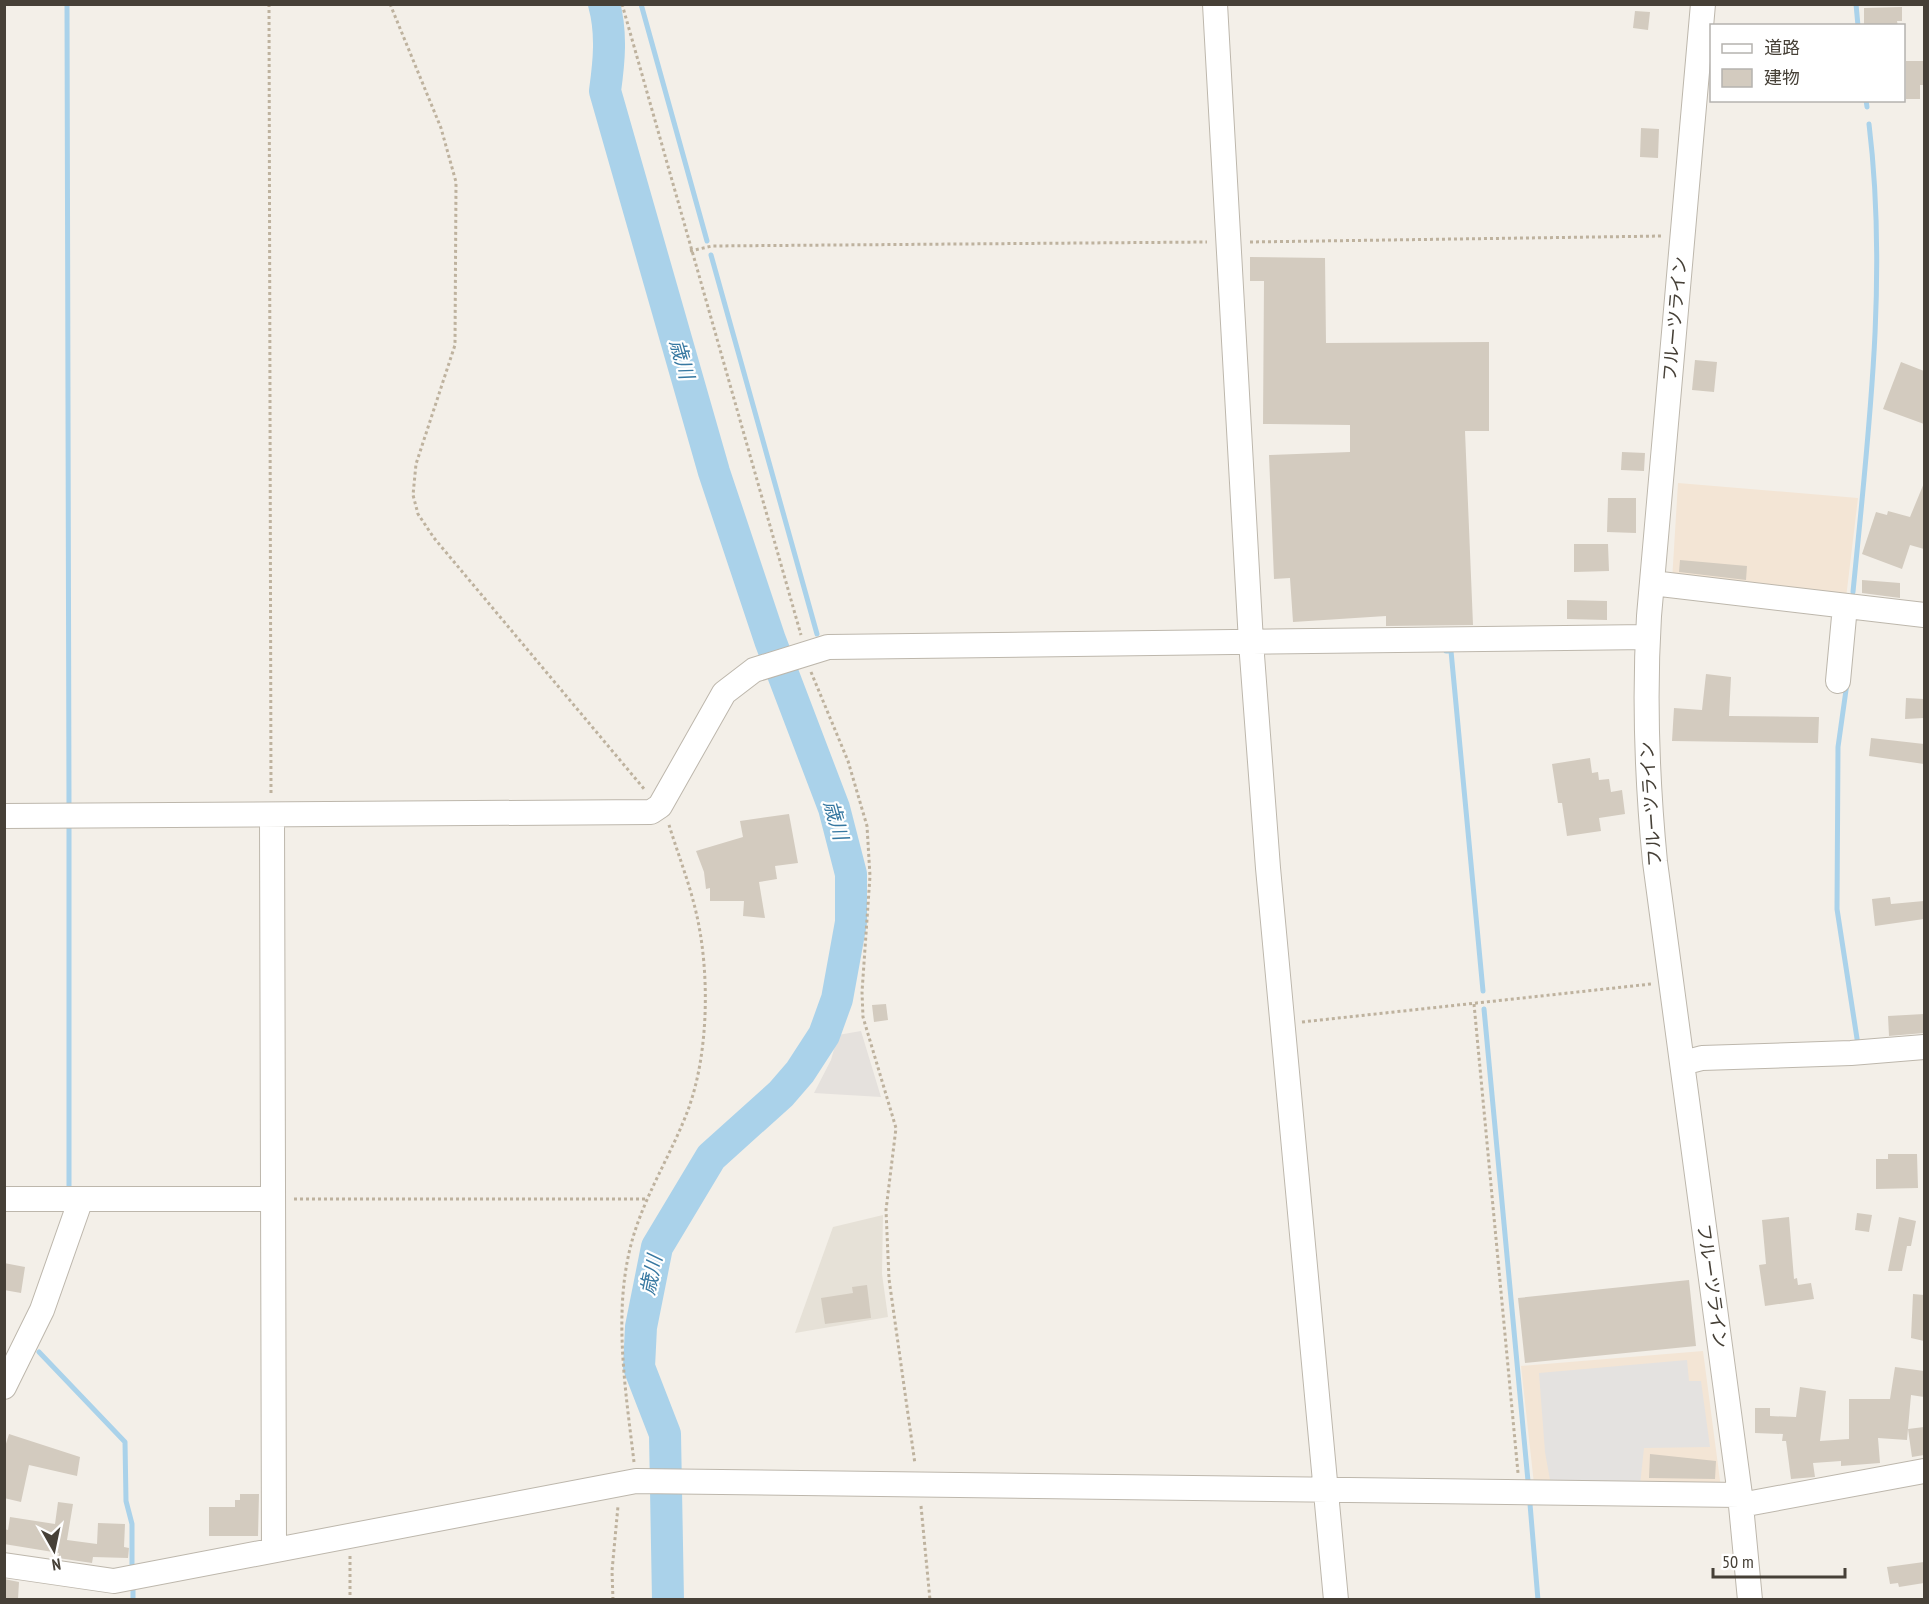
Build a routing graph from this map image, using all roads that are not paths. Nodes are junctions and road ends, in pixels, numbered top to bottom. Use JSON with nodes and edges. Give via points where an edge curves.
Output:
{"nodes":[{"id":1,"x":1215,"y":4,"type":"edge"},
{"id":2,"x":1703,"y":4,"type":"edge"},
{"id":3,"x":1652,"y":583,"type":"junction"},
{"id":4,"x":1845,"y":606,"type":"junction"},
{"id":5,"x":1924,"y":615,"type":"edge"},
{"id":6,"x":1648,"y":637,"type":"junction"},
{"id":7,"x":1251,"y":642,"type":"junction"},
{"id":8,"x":1838,"y":681,"type":"dead end"},
{"id":9,"x":4,"y":816,"type":"edge"},
{"id":10,"x":272,"y":816,"type":"junction"},
{"id":11,"x":1924,"y":1047,"type":"edge"},
{"id":12,"x":1683,"y":1063,"type":"junction"},
{"id":13,"x":4,"y":1199,"type":"edge"},
{"id":14,"x":81,"y":1199,"type":"junction"},
{"id":15,"x":273,"y":1199,"type":"junction"},
{"id":16,"x":4,"y":1387,"type":"edge"},
{"id":17,"x":1924,"y":1471,"type":"edge"},
{"id":18,"x":1326,"y":1490,"type":"junction"},
{"id":19,"x":1740,"y":1500,"type":"junction"},
{"id":20,"x":274,"y":1549,"type":"junction"},
{"id":21,"x":4,"y":1565,"type":"edge"},
{"id":22,"x":125,"y":1589,"type":"edge"},
{"id":23,"x":1336,"y":1599,"type":"edge"},
{"id":24,"x":1749,"y":1599,"type":"edge"}],
"edges":[{"from":1,"to":7,"type":"street"},
{"from":2,"to":3,"type":"street","name":"フルーツライン"},
{"from":3,"to":4,"type":"street"},
{"from":3,"to":6,"type":"street","name":"フルーツライン"},
{"from":4,"to":5,"type":"street"},
{"from":4,"to":8,"type":"street"},
{"from":6,"to":7,"type":"street"},
{"from":6,"to":12,"type":"street","name":"フルーツライン","via":[[1650,804]]},
{"from":7,"to":10,"type":"street","via":[[828,647],[754,670],[724,693],[660,806],[651,812]]},
{"from":7,"to":18,"type":"street"},
{"from":9,"to":10,"type":"street"},
{"from":10,"to":15,"type":"street"},
{"from":11,"to":12,"type":"street","via":[[1701,1058]]},
{"from":12,"to":19,"type":"street","name":"フルーツライン"},
{"from":13,"to":14,"type":"street"},
{"from":14,"to":15,"type":"street"},
{"from":14,"to":16,"type":"street","via":[[42,1310]]},
{"from":15,"to":20,"type":"street"},
{"from":17,"to":19,"type":"street"},
{"from":18,"to":19,"type":"street"},
{"from":18,"to":20,"type":"street","via":[[634,1482]]},
{"from":18,"to":23,"type":"street"},
{"from":19,"to":24,"type":"street","name":"フルーツライン"},
{"from":20,"to":22,"type":"street"},
{"from":21,"to":22,"type":"street","via":[[114,1581]]}]}
